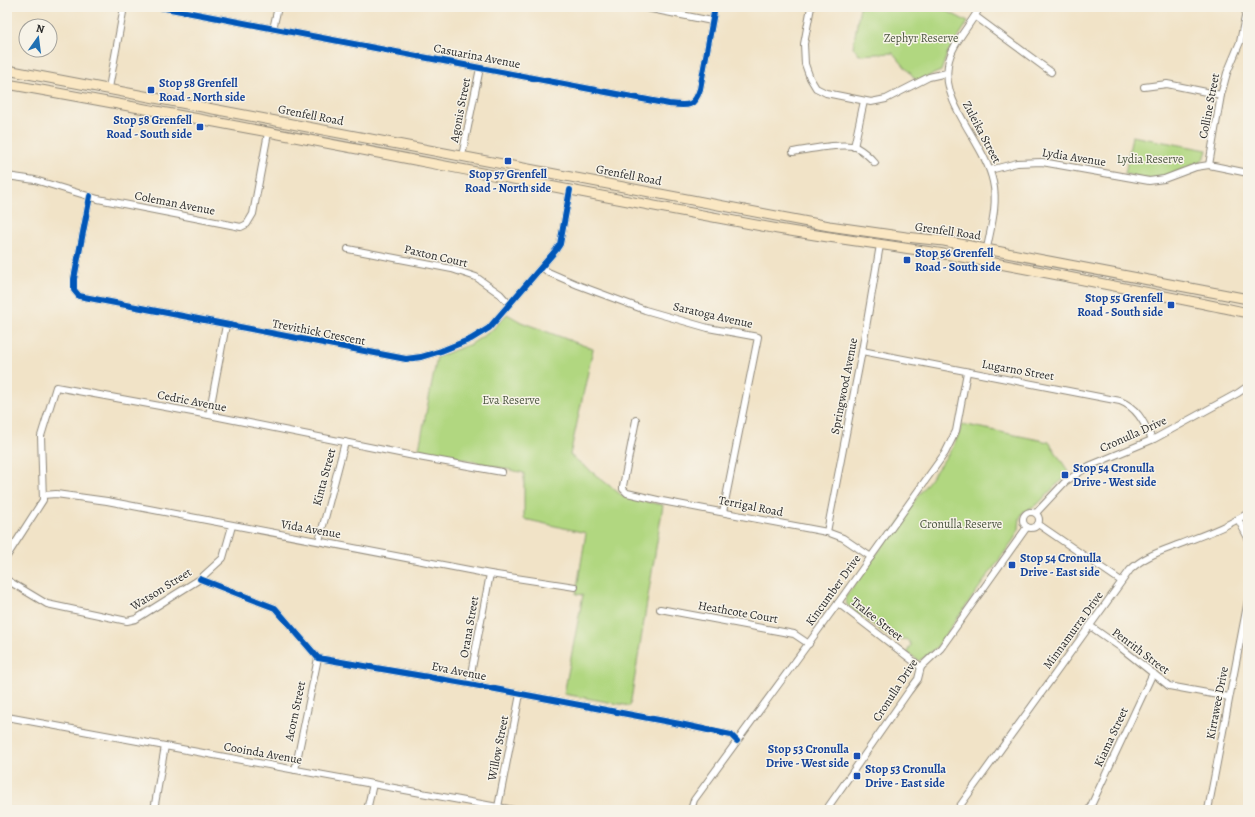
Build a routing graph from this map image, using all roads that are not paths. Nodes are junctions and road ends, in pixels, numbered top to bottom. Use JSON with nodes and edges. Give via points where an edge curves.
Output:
{"nodes":[{"id":1,"x":124,"y":7,"type":"edge"},
{"id":2,"x":160,"y":7,"type":"edge"},
{"id":3,"x":278,"y":7,"type":"edge"},
{"id":4,"x":641,"y":7,"type":"edge"},
{"id":5,"x":715,"y":7,"type":"edge"},
{"id":6,"x":811,"y":7,"type":"edge"},
{"id":7,"x":980,"y":7,"type":"edge"},
{"id":8,"x":1247,"y":7,"type":"edge"},
{"id":9,"x":975,"y":16,"type":"junction"},
{"id":10,"x":712,"y":20,"type":"junction"},
{"id":11,"x":273,"y":29,"type":"junction"},
{"id":12,"x":480,"y":68,"type":"junction"},
{"id":13,"x":7,"y":70,"type":"edge"},
{"id":14,"x":1051,"y":72,"type":"dead end"},
{"id":15,"x":947,"y":73,"type":"junction"},
{"id":16,"x":7,"y":84,"type":"edge"},
{"id":17,"x":1144,"y":87,"type":"dead end"},
{"id":18,"x":108,"y":88,"type":"junction"},
{"id":19,"x":1221,"y":95,"type":"junction"},
{"id":20,"x":864,"y":101,"type":"junction"},
{"id":21,"x":270,"y":119,"type":"junction"},
{"id":22,"x":268,"y":133,"type":"junction"},
{"id":23,"x":854,"y":147,"type":"junction"},
{"id":24,"x":793,"y":152,"type":"dead end"},
{"id":25,"x":462,"y":156,"type":"junction"},
{"id":26,"x":875,"y":162,"type":"dead end"},
{"id":27,"x":1209,"y":165,"type":"junction"},
{"id":28,"x":459,"y":169,"type":"junction"},
{"id":29,"x":990,"y":170,"type":"junction"},
{"id":30,"x":1248,"y":173,"type":"edge"},
{"id":31,"x":7,"y":176,"type":"edge"},
{"id":32,"x":572,"y":177,"type":"junction"},
{"id":33,"x":570,"y":190,"type":"junction"},
{"id":34,"x":90,"y":196,"type":"junction"},
{"id":35,"x":880,"y":245,"type":"junction"},
{"id":36,"x":987,"y":248,"type":"junction"},
{"id":37,"x":348,"y":249,"type":"dead end"},
{"id":38,"x":984,"y":261,"type":"junction"},
{"id":39,"x":542,"y":267,"type":"junction"},
{"id":40,"x":1248,"y":299,"type":"edge"},
{"id":41,"x":509,"y":304,"type":"junction"},
{"id":42,"x":1248,"y":313,"type":"edge"},
{"id":43,"x":226,"y":325,"type":"junction"},
{"id":44,"x":862,"y":351,"type":"junction"},
{"id":45,"x":967,"y":372,"type":"junction"},
{"id":46,"x":1248,"y":386,"type":"edge"},
{"id":47,"x":209,"y":415,"type":"junction"},
{"id":48,"x":636,"y":420,"type":"dead end"},
{"id":49,"x":1152,"y":439,"type":"junction"},
{"id":50,"x":345,"y":442,"type":"junction"},
{"id":51,"x":502,"y":472,"type":"dead end"},
{"id":52,"x":43,"y":495,"type":"junction"},
{"id":53,"x":723,"y":512,"type":"junction"},
{"id":54,"x":1036,"y":513,"type":"junction"},
{"id":55,"x":1248,"y":513,"type":"edge"},
{"id":56,"x":1238,"y":519,"type":"junction"},
{"id":57,"x":1038,"y":524,"type":"junction"},
{"id":58,"x":232,"y":526,"type":"junction"},
{"id":59,"x":1027,"y":527,"type":"junction"},
{"id":60,"x":827,"y":532,"type":"junction"},
{"id":61,"x":1248,"y":538,"type":"edge"},
{"id":62,"x":318,"y":541,"type":"junction"},
{"id":63,"x":7,"y":556,"type":"edge"},
{"id":64,"x":871,"y":557,"type":"junction"},
{"id":65,"x":490,"y":574,"type":"junction"},
{"id":66,"x":200,"y":579,"type":"junction"},
{"id":67,"x":7,"y":580,"type":"edge"},
{"id":68,"x":1121,"y":581,"type":"junction"},
{"id":69,"x":575,"y":588,"type":"dead end"},
{"id":70,"x":1248,"y":600,"type":"edge"},
{"id":71,"x":838,"y":603,"type":"junction"},
{"id":72,"x":660,"y":609,"type":"dead end"},
{"id":73,"x":1090,"y":626,"type":"junction"},
{"id":74,"x":808,"y":644,"type":"junction"},
{"id":75,"x":318,"y":658,"type":"junction"},
{"id":76,"x":921,"y":667,"type":"junction"},
{"id":77,"x":1153,"y":673,"type":"junction"},
{"id":78,"x":469,"y":684,"type":"junction"},
{"id":79,"x":520,"y":694,"type":"junction"},
{"id":80,"x":1229,"y":697,"type":"junction"},
{"id":81,"x":7,"y":717,"type":"edge"},
{"id":82,"x":737,"y":741,"type":"junction"},
{"id":83,"x":165,"y":746,"type":"junction"},
{"id":84,"x":295,"y":770,"type":"junction"},
{"id":85,"x":373,"y":784,"type":"junction"},
{"id":86,"x":498,"y":807,"type":"junction"},
{"id":87,"x":154,"y":810,"type":"edge"},
{"id":88,"x":367,"y":810,"type":"edge"},
{"id":89,"x":514,"y":810,"type":"edge"},
{"id":90,"x":691,"y":810,"type":"edge"},
{"id":91,"x":826,"y":810,"type":"edge"},
{"id":92,"x":957,"y":810,"type":"edge"},
{"id":93,"x":1089,"y":810,"type":"edge"},
{"id":94,"x":1208,"y":810,"type":"edge"}],
"edges":[{"from":1,"to":18,"type":"street"},
{"from":2,"to":11,"type":"street","name":"Casuarina Avenue"},
{"from":3,"to":11,"type":"street"},
{"from":4,"to":10,"type":"street"},
{"from":5,"to":10,"type":"street","name":"Casuarina Avenue"},
{"from":6,"to":20,"type":"street","via":[[804,44],[805,64],[810,78],[816,88],[826,93]]},
{"from":7,"to":9,"type":"street"},
{"from":8,"to":19,"type":"street","name":"Colline Street","via":[[1240,42],[1226,73]]},
{"from":9,"to":14,"type":"street"},
{"from":9,"to":15,"type":"street","via":[[956,45]]},
{"from":10,"to":12,"type":"street","name":"Casuarina Avenue","via":[[700,89],[697,99],[690,104],[669,104]]},
{"from":11,"to":12,"type":"street","name":"Casuarina Avenue"},
{"from":12,"to":25,"type":"street","name":"Agonis Street"},
{"from":13,"to":18,"type":"main road","name":"Grenfell Road"},
{"from":15,"to":20,"type":"street","via":[[929,77],[886,99]]},
{"from":15,"to":29,"type":"street","name":"Zuleika Street","via":[[951,96]]},
{"from":16,"to":22,"type":"main road","name":"Grenfell Road"},
{"from":17,"to":19,"type":"street","via":[[1167,84]]},
{"from":18,"to":21,"type":"main road","name":"Grenfell Road"},
{"from":19,"to":27,"type":"street","name":"Colline Street"},
{"from":20,"to":23,"type":"street"},
{"from":21,"to":22,"type":"main road"},
{"from":21,"to":25,"type":"main road","name":"Grenfell Road"},
{"from":22,"to":28,"type":"main road","name":"Grenfell Road"},
{"from":22,"to":34,"type":"street","name":"Coleman Avenue","via":[[253,214],[247,224],[241,227]]},
{"from":23,"to":24,"type":"street","via":[[833,146]]},
{"from":23,"to":26,"type":"street"},
{"from":25,"to":28,"type":"main road"},
{"from":25,"to":32,"type":"main road","name":"Grenfell Road"},
{"from":27,"to":29,"type":"street","name":"Lydia Avenue","via":[[1149,181],[1042,162],[1017,163]]},
{"from":27,"to":30,"type":"street","name":"Lydia Avenue"},
{"from":28,"to":33,"type":"main road","name":"Grenfell Road"},
{"from":29,"to":36,"type":"street","name":"Zuleika Street","via":[[995,195]]},
{"from":31,"to":34,"type":"street","name":"Coleman Avenue","via":[[35,180]]},
{"from":32,"to":33,"type":"main road"},
{"from":32,"to":36,"type":"main road","name":"Grenfell Road","via":[[829,226]]},
{"from":33,"to":35,"type":"main road","name":"Grenfell Road"},
{"from":33,"to":39,"type":"street","name":"Trevithick Crescent","via":[[560,244]]},
{"from":34,"to":43,"type":"street","name":"Trevithick Crescent","via":[[74,279],[74,290],[79,296]]},
{"from":35,"to":38,"type":"main road","name":"Grenfell Road"},
{"from":35,"to":44,"type":"street","name":"Springwood Avenue"},
{"from":36,"to":38,"type":"main road"},
{"from":36,"to":40,"type":"main road","name":"Grenfell Road"},
{"from":37,"to":41,"type":"street","name":"Paxton Court","via":[[458,271],[476,277],[500,294]]},
{"from":38,"to":42,"type":"main road","name":"Grenfell Road"},
{"from":39,"to":41,"type":"street","name":"Trevithick Crescent"},
{"from":39,"to":53,"type":"street","name":"Saratoga Avenue","via":[[578,285],[645,310],[708,328],[758,337]]},
{"from":41,"to":43,"type":"street","name":"Trevithick Crescent","via":[[481,333],[441,351],[413,359],[398,359]]},
{"from":43,"to":47,"type":"street"},
{"from":44,"to":45,"type":"street","name":"Lugarno Street"},
{"from":44,"to":60,"type":"street","name":"Springwood Avenue"},
{"from":45,"to":49,"type":"street","name":"Lugarno Street","via":[[1120,401],[1134,409]]},
{"from":45,"to":64,"type":"street","name":"Kincumber Drive","via":[[956,431],[945,453]]},
{"from":46,"to":49,"type":"street","name":"Cronulla Drive"},
{"from":47,"to":50,"type":"street","name":"Cedric Avenue"},
{"from":47,"to":52,"type":"street","name":"Cedric Avenue","via":[[56,387],[41,436]]},
{"from":48,"to":53,"type":"street","name":"Terrigal Road","via":[[623,489],[635,496]]},
{"from":49,"to":54,"type":"street","name":"Cronulla Drive","via":[[1106,458],[1077,474],[1056,490]]},
{"from":50,"to":51,"type":"street","name":"Cedric Avenue"},
{"from":50,"to":62,"type":"street","name":"Kinta Street"},
{"from":52,"to":58,"type":"street","name":"Vida Avenue","via":[[56,494],[107,501]]},
{"from":52,"to":63,"type":"street","name":"Cedric Avenue","via":[[43,500]]},
{"from":53,"to":60,"type":"street","name":"Terrigal Road"},
{"from":54,"to":57,"type":"street","via":[[1040,520]]},
{"from":54,"to":59,"type":"street","via":[[1032,511],[1024,515],[1024,524]]},
{"from":55,"to":56,"type":"street","name":"Minnamurra Drive"},
{"from":56,"to":61,"type":"street"},
{"from":56,"to":68,"type":"street","name":"Minnamurra Drive","via":[[1149,556],[1136,564]]},
{"from":57,"to":59,"type":"street","via":[[1035,527]]},
{"from":57,"to":68,"type":"street"},
{"from":58,"to":62,"type":"street","name":"Vida Avenue"},
{"from":58,"to":66,"type":"street","name":"Watson Street","via":[[223,558]]},
{"from":59,"to":76,"type":"street","name":"Cronulla Drive","via":[[941,648]]},
{"from":60,"to":64,"type":"street","name":"Terrigal Road","via":[[843,538]]},
{"from":62,"to":65,"type":"street","name":"Vida Avenue"},
{"from":64,"to":71,"type":"street","name":"Kincumber Drive"},
{"from":65,"to":69,"type":"street","name":"Vida Avenue"},
{"from":65,"to":78,"type":"street","name":"Orana Street"},
{"from":66,"to":67,"type":"street","name":"Watson Street","via":[[136,619],[127,621],[47,604]]},
{"from":66,"to":75,"type":"street","via":[[275,608]]},
{"from":68,"to":73,"type":"street","name":"Minnamurra Drive"},
{"from":70,"to":80,"type":"street","name":"Kirrawee Drive"},
{"from":71,"to":74,"type":"street","name":"Kincumber Drive"},
{"from":71,"to":76,"type":"street","name":"Tralee Street"},
{"from":72,"to":74,"type":"street","name":"Heathcote Court","via":[[794,634]]},
{"from":73,"to":77,"type":"street","name":"Penrith Street"},
{"from":73,"to":92,"type":"street","name":"Minnamurra Drive"},
{"from":74,"to":82,"type":"street","name":"Kincumber Drive"},
{"from":75,"to":78,"type":"street","name":"Eva Avenue"},
{"from":75,"to":84,"type":"street","name":"Acorn Street"},
{"from":76,"to":91,"type":"street","name":"Cronulla Drive","via":[[918,679]]},
{"from":77,"to":80,"type":"street","name":"Penrith Street","via":[[1170,686]]},
{"from":77,"to":93,"type":"street","name":"Kiama Street"},
{"from":78,"to":79,"type":"street","name":"Eva Avenue"},
{"from":79,"to":82,"type":"street","name":"Eva Avenue","via":[[731,735]]},
{"from":79,"to":86,"type":"street","name":"Willow Street"},
{"from":80,"to":94,"type":"street","name":"Kirrawee Drive"},
{"from":81,"to":83,"type":"street","name":"Cooinda Avenue"},
{"from":82,"to":90,"type":"street","name":"Kincumber Drive","via":[[694,800]]},
{"from":83,"to":84,"type":"street","name":"Cooinda Avenue"},
{"from":83,"to":87,"type":"street"},
{"from":84,"to":85,"type":"street","name":"Cooinda Avenue"},
{"from":85,"to":86,"type":"street","name":"Cooinda Avenue"},
{"from":85,"to":88,"type":"street"},
{"from":86,"to":89,"type":"street","name":"Cooinda Avenue"}]}
